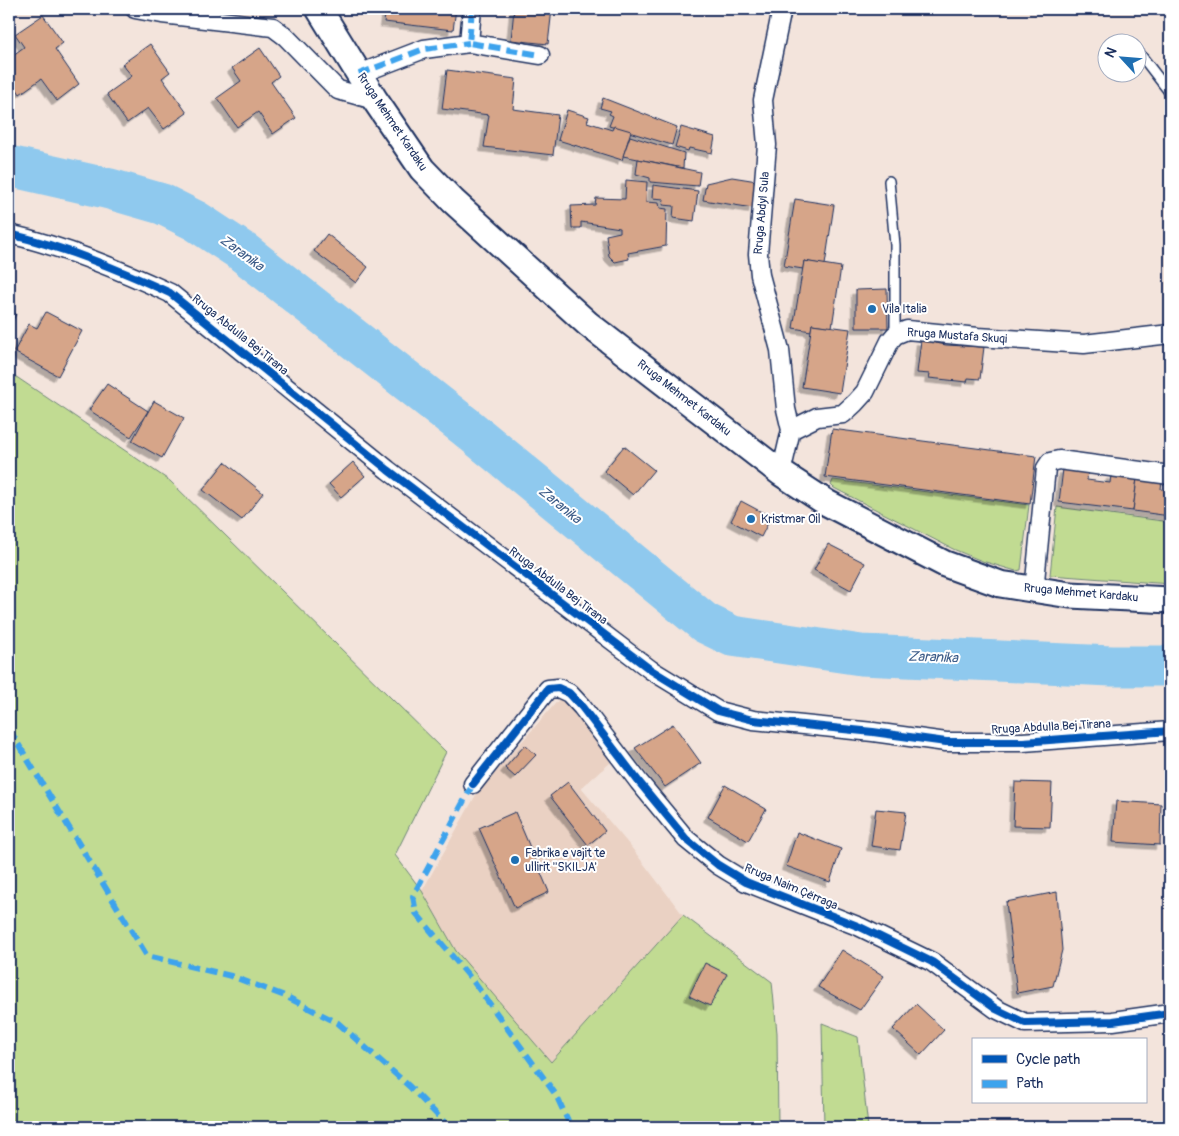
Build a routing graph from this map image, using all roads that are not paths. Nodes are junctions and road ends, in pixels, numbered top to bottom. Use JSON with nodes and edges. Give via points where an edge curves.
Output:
{"nodes":[{"id":1,"x":135,"y":9,"type":"edge"},
{"id":2,"x":319,"y":9,"type":"edge"},
{"id":3,"x":472,"y":9,"type":"edge"},
{"id":4,"x":782,"y":9,"type":"edge"},
{"id":5,"x":469,"y":43,"type":"junction"},
{"id":6,"x":540,"y":54,"type":"dead end"},
{"id":7,"x":1146,"y":62,"type":"edge"},
{"id":8,"x":360,"y":74,"type":"junction"},
{"id":9,"x":1170,"y":93,"type":"edge"},
{"id":10,"x":374,"y":100,"type":"junction"},
{"id":11,"x":889,"y":181,"type":"dead end"},
{"id":12,"x":9,"y":234,"type":"edge"},
{"id":13,"x":1170,"y":334,"type":"edge"},
{"id":14,"x":895,"y":335,"type":"junction"},
{"id":15,"x":792,"y":430,"type":"junction"},
{"id":16,"x":781,"y":473,"type":"junction"},
{"id":17,"x":1170,"y":475,"type":"edge"},
{"id":18,"x":1034,"y":591,"type":"junction"},
{"id":19,"x":1170,"y":600,"type":"edge"},
{"id":20,"x":1170,"y":731,"type":"edge"},
{"id":21,"x":474,"y":784,"type":"dead end"},
{"id":22,"x":1170,"y":1013,"type":"edge"}],
"edges":[{"from":1,"to":10,"type":"street","via":[[273,28],[338,90]]},
{"from":2,"to":8,"type":"main road","name":"Rruga Mehmet Kardaku"},
{"from":3,"to":5,"type":"street"},
{"from":4,"to":15,"type":"street","name":"Rruga Abdyl Sula","via":[[763,100],[767,145],[758,254],[760,275],[780,350],[786,409]]},
{"from":5,"to":6,"type":"street"},
{"from":5,"to":8,"type":"street","via":[[424,49]]},
{"from":7,"to":9,"type":"lane"},
{"from":8,"to":10,"type":"main road","name":"Rruga Mehmet Kardaku"},
{"from":10,"to":16,"type":"main road","name":"Rruga Mehmet Kardaku","via":[[422,169],[520,264],[588,324]]},
{"from":11,"to":14,"type":"lane","via":[[895,245]]},
{"from":12,"to":20,"type":"street","name":"Rruga Abdulla Bej Tirana","via":[[49,244],[170,294],[411,488],[651,670],[718,711],[753,720],[946,742],[1023,742]]},
{"from":13,"to":14,"type":"street","name":"Rruga Mustafa Skuqi","via":[[1084,344],[907,330]]},
{"from":14,"to":15,"type":"street","name":"Rruga Mustafa Skuqi","via":[[856,403],[842,414],[817,417]]},
{"from":15,"to":16,"type":"street","name":"Rruga Abdyl Sula"},
{"from":16,"to":18,"type":"main road","name":"Rruga Mehmet Kardaku","via":[[827,503],[945,564],[1000,584]]},
{"from":17,"to":18,"type":"street","via":[[1058,460],[1050,462],[1046,468]]},
{"from":18,"to":19,"type":"main road","name":"Rruga Mehmet Kardaku"},
{"from":21,"to":22,"type":"street","name":"Rruga Naim Çërraga","via":[[548,689],[558,688],[569,693],[582,707],[686,839],[746,882],[860,927],[932,962],[996,1009],[1025,1023],[1113,1021]]}]}
